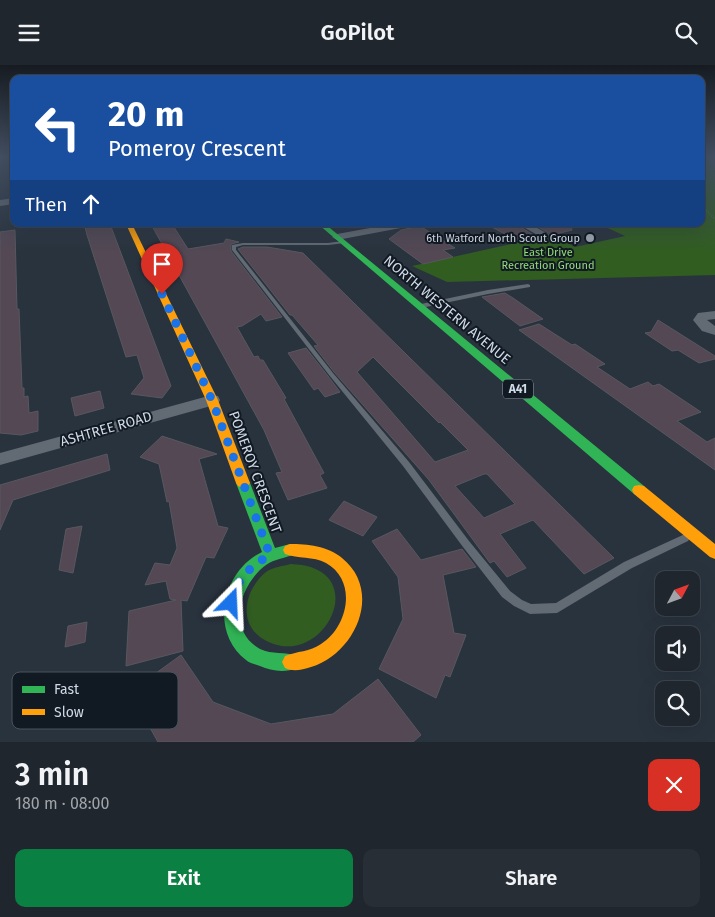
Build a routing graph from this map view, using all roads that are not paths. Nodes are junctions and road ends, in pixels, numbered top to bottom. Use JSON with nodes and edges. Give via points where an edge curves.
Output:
{"nodes":[{"id":1,"x":130,"y":227,"type":"edge"},
{"id":2,"x":325,"y":227,"type":"edge"},
{"id":3,"x":394,"y":227,"type":"edge"},
{"id":4,"x":529,"y":227,"type":"edge"},
{"id":5,"x":545,"y":235,"type":"dead end"},
{"id":6,"x":340,"y":240,"type":"junction"},
{"id":7,"x":528,"y":286,"type":"dead end"},
{"id":8,"x":419,"y":307,"type":"junction"},
{"id":9,"x":715,"y":315,"type":"edge"},
{"id":10,"x":715,"y":331,"type":"edge"},
{"id":11,"x":212,"y":400,"type":"junction"},
{"id":12,"x":0,"y":459,"type":"edge"},
{"id":13,"x":693,"y":535,"type":"junction"},
{"id":14,"x":715,"y":553,"type":"edge"},
{"id":15,"x":270,"y":555,"type":"junction"}],
"edges":[{"from":1,"to":11,"type":"main road","name":"POMEROY CRESCENT"},
{"from":2,"to":6,"type":"main road","name":"NORTH WESTERN AVENUE","number":"A41"},
{"from":3,"to":6,"type":"street"},
{"from":4,"to":5,"type":"street"},
{"from":6,"to":8,"type":"main road","name":"NORTH WESTERN AVENUE","number":"A41"},
{"from":6,"to":13,"type":"lane","via":[[328,244],[243,244],[234,245],[234,250],[506,594],[530,609],[557,608],[628,565]]},
{"from":7,"to":8,"type":"lane","via":[[468,295]]},
{"from":8,"to":13,"type":"main road","name":"NORTH WESTERN AVENUE","number":"A41"},
{"from":9,"to":10,"type":"street","via":[[703,316],[700,320]]},
{"from":11,"to":12,"type":"street","name":"ASHTREE ROAD"},
{"from":11,"to":15,"type":"main road","name":"POMEROY CRESCENT"},
{"from":13,"to":14,"type":"main road","name":"NORTH WESTERN AVENUE","number":"A41"},
{"from":15,"to":15,"type":"main road","name":"POMEROY CRESCENT","via":[[290,550],[321,553],[350,577],[356,607],[349,629],[335,647],[314,659],[298,664],[274,663],[256,657],[240,643],[231,624],[229,613],[239,581],[258,561]]}]}
